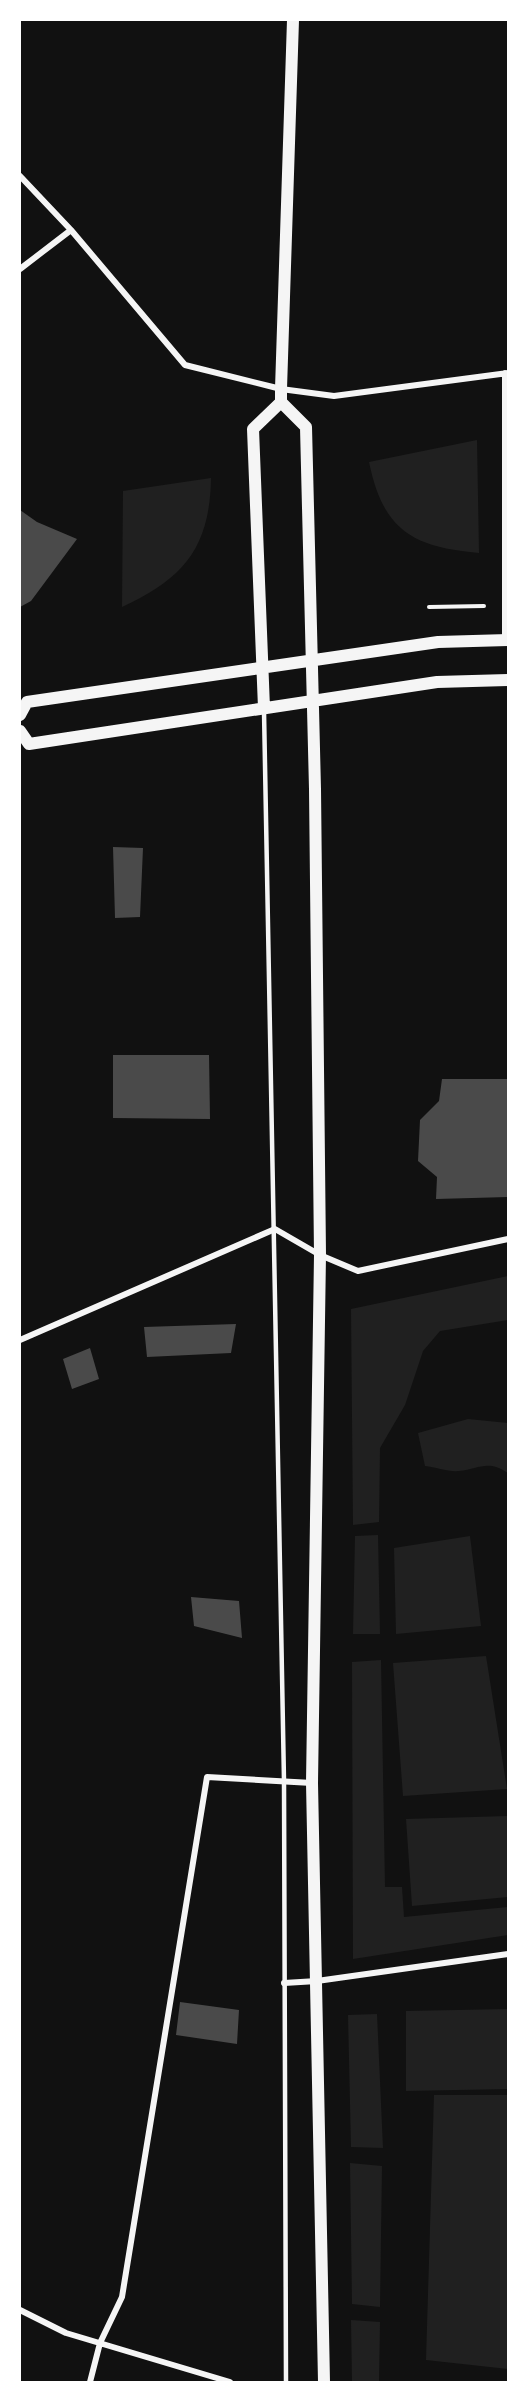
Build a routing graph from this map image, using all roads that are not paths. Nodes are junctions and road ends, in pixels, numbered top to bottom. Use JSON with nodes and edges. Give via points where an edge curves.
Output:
{"nodes":[{"id":1,"x":293,"y":20,"type":"edge"},
{"id":2,"x":20,"y":176,"type":"edge"},
{"id":3,"x":71,"y":230,"type":"junction"},
{"id":4,"x":20,"y":269,"type":"edge"},
{"id":5,"x":507,"y":373,"type":"edge"},
{"id":6,"x":281,"y":389,"type":"junction"},
{"id":7,"x":281,"y":402,"type":"junction"},
{"id":8,"x":507,"y":640,"type":"edge"},
{"id":9,"x":312,"y":661,"type":"junction"},
{"id":10,"x":262,"y":668,"type":"junction"},
{"id":11,"x":508,"y":680,"type":"edge"},
{"id":12,"x":313,"y":701,"type":"junction"},
{"id":13,"x":264,"y":708,"type":"junction"},
{"id":14,"x":20,"y":714,"type":"edge"},
{"id":15,"x":20,"y":731,"type":"edge"},
{"id":16,"x":275,"y":1229,"type":"junction"},
{"id":17,"x":508,"y":1239,"type":"edge"},
{"id":18,"x":320,"y":1255,"type":"junction"},
{"id":19,"x":20,"y":1340,"type":"edge"},
{"id":20,"x":284,"y":1781,"type":"junction"},
{"id":21,"x":312,"y":1783,"type":"junction"},
{"id":22,"x":508,"y":1954,"type":"edge"},
{"id":23,"x":317,"y":1981,"type":"junction"},
{"id":24,"x":284,"y":1983,"type":"junction"},
{"id":25,"x":20,"y":2310,"type":"edge"},
{"id":26,"x":100,"y":2343,"type":"junction"},
{"id":27,"x":90,"y":2382,"type":"edge"},
{"id":28,"x":230,"y":2382,"type":"edge"},
{"id":29,"x":286,"y":2382,"type":"edge"},
{"id":30,"x":324,"y":2382,"type":"edge"}],
"edges":[{"from":1,"to":6,"type":"main road"},
{"from":2,"to":3,"type":"street"},
{"from":3,"to":4,"type":"street"},
{"from":3,"to":6,"type":"street","via":[[185,365]]},
{"from":5,"to":6,"type":"street","via":[[334,396]]},
{"from":5,"to":8,"type":"street"},
{"from":6,"to":7,"type":"main road"},
{"from":7,"to":9,"type":"main road","via":[[306,427]]},
{"from":7,"to":10,"type":"main road","via":[[253,429]]},
{"from":8,"to":9,"type":"main road","via":[[438,642]]},
{"from":9,"to":10,"type":"main road"},
{"from":9,"to":12,"type":"main road"},
{"from":10,"to":13,"type":"main road"},
{"from":10,"to":14,"type":"main road","via":[[27,702]]},
{"from":11,"to":12,"type":"main road","via":[[437,682]]},
{"from":12,"to":13,"type":"main road"},
{"from":12,"to":18,"type":"main road"},
{"from":13,"to":15,"type":"main road","via":[[29,744]]},
{"from":13,"to":16,"type":"lane"},
{"from":16,"to":18,"type":"street"},
{"from":16,"to":19,"type":"street"},
{"from":16,"to":20,"type":"lane"},
{"from":17,"to":18,"type":"street","via":[[358,1271]]},
{"from":18,"to":21,"type":"main road"},
{"from":20,"to":21,"type":"street"},
{"from":20,"to":24,"type":"lane"},
{"from":20,"to":26,"type":"street","via":[[207,1777],[122,2297]]},
{"from":21,"to":23,"type":"main road"},
{"from":22,"to":23,"type":"street"},
{"from":23,"to":24,"type":"street"},
{"from":23,"to":30,"type":"main road"},
{"from":24,"to":29,"type":"lane"},
{"from":25,"to":26,"type":"street","via":[[66,2333]]},
{"from":26,"to":27,"type":"street"},
{"from":26,"to":28,"type":"street"}]}
